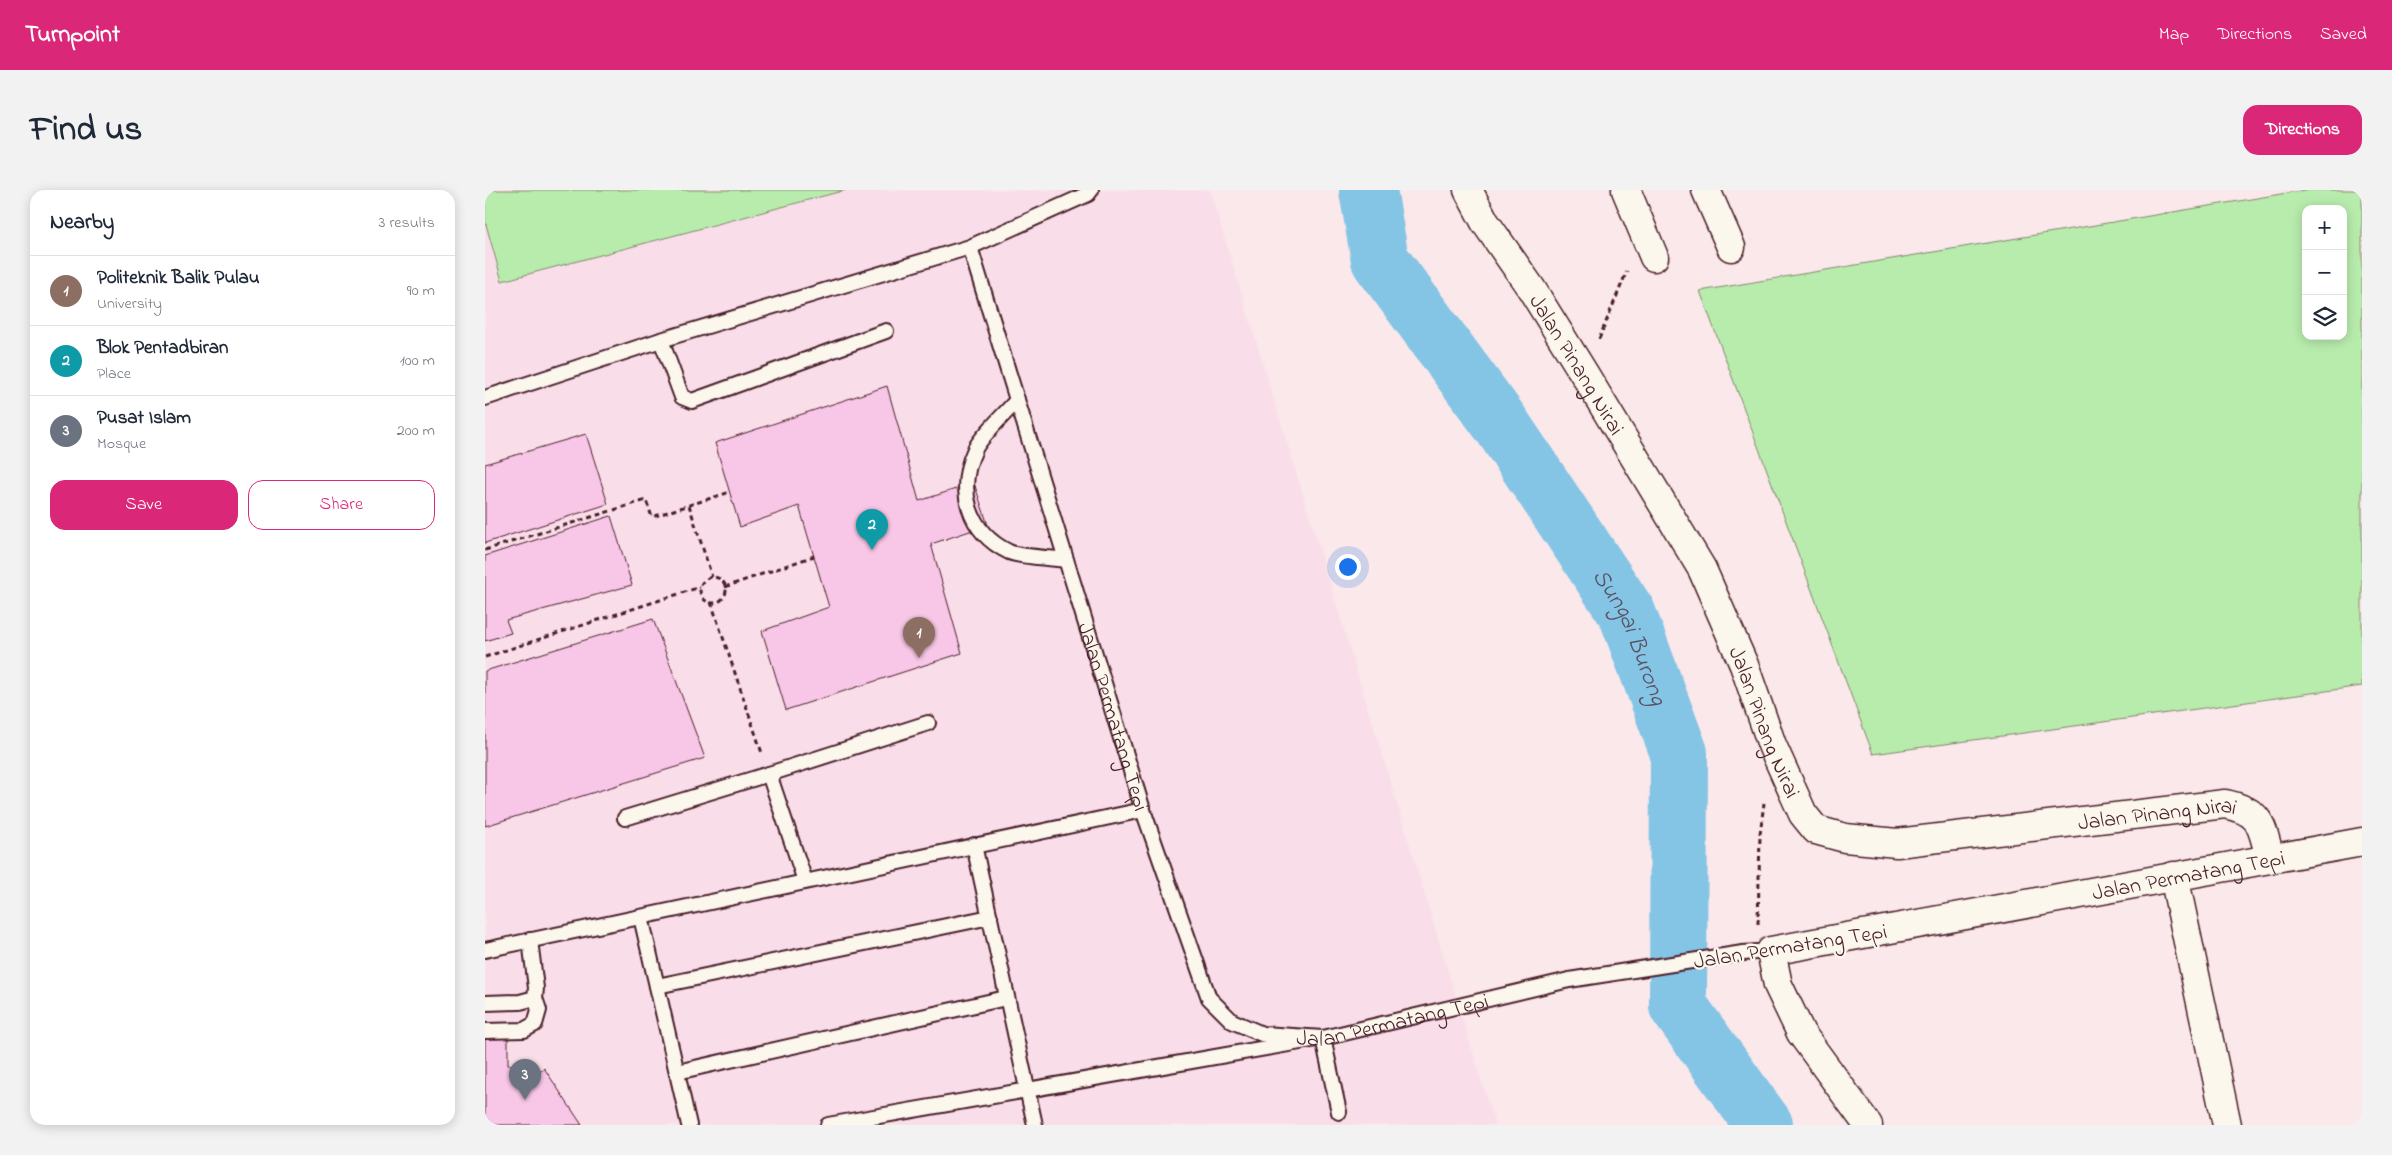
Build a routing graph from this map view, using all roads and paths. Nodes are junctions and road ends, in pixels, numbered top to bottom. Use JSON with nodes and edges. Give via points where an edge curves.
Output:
{"nodes":[{"id":1,"x":1091,"y":190,"type":"edge"},
{"id":2,"x":1468,"y":190,"type":"edge"},
{"id":3,"x":1626,"y":190,"type":"edge"},
{"id":4,"x":1706,"y":190,"type":"edge"},
{"id":5,"x":1643,"y":230,"type":"junction"},
{"id":6,"x":970,"y":247,"type":"junction"},
{"id":7,"x":1731,"y":247,"type":"dead end"},
{"id":8,"x":1654,"y":257,"type":"dead end"},
{"id":9,"x":886,"y":331,"type":"dead end"},
{"id":10,"x":661,"y":340,"type":"junction"},
{"id":11,"x":1585,"y":375,"type":"junction"},
{"id":12,"x":485,"y":398,"type":"edge"},
{"id":13,"x":1017,"y":400,"type":"junction"},
{"id":14,"x":727,"y":494,"type":"dead end"},
{"id":15,"x":689,"y":505,"type":"junction"},
{"id":16,"x":485,"y":550,"type":"edge"},
{"id":17,"x":814,"y":556,"type":"dead end"},
{"id":18,"x":1066,"y":560,"type":"junction"},
{"id":19,"x":712,"y":577,"type":"junction"},
{"id":20,"x":700,"y":587,"type":"junction"},
{"id":21,"x":725,"y":587,"type":"junction"},
{"id":22,"x":711,"y":602,"type":"junction"},
{"id":23,"x":485,"y":656,"type":"edge"},
{"id":24,"x":928,"y":723,"type":"dead end"},
{"id":25,"x":769,"y":774,"type":"junction"},
{"id":26,"x":1765,"y":794,"type":"dead end"},
{"id":27,"x":1143,"y":810,"type":"junction"},
{"id":28,"x":625,"y":818,"type":"dead end"},
{"id":29,"x":2362,"y":842,"type":"edge"},
{"id":30,"x":974,"y":845,"type":"junction"},
{"id":31,"x":2270,"y":858,"type":"junction"},
{"id":32,"x":2175,"y":876,"type":"junction"},
{"id":33,"x":805,"y":881,"type":"junction"},
{"id":34,"x":641,"y":916,"type":"junction"},
{"id":35,"x":990,"y":917,"type":"junction"},
{"id":36,"x":530,"y":940,"type":"junction"},
{"id":37,"x":485,"y":950,"type":"edge"},
{"id":38,"x":1757,"y":952,"type":"junction"},
{"id":39,"x":657,"y":986,"type":"junction"},
{"id":40,"x":535,"y":998,"type":"junction"},
{"id":41,"x":1006,"y":998,"type":"junction"},
{"id":42,"x":485,"y":1003,"type":"edge"},
{"id":43,"x":485,"y":1031,"type":"edge"},
{"id":44,"x":1323,"y":1038,"type":"junction"},
{"id":45,"x":677,"y":1072,"type":"junction"},
{"id":46,"x":1028,"y":1091,"type":"junction"},
{"id":47,"x":1339,"y":1112,"type":"dead end"},
{"id":48,"x":689,"y":1125,"type":"edge"},
{"id":49,"x":828,"y":1125,"type":"edge"},
{"id":50,"x":1035,"y":1125,"type":"edge"},
{"id":51,"x":1868,"y":1125,"type":"edge"},
{"id":52,"x":2227,"y":1125,"type":"edge"}],
"edges":[{"from":1,"to":6,"type":"lane","via":[[1089,194],[1053,211]]},
{"from":2,"to":11,"type":"street","name":"Jalan Pinang Nirai","via":[[1485,222]]},
{"from":3,"to":5,"type":"street"},
{"from":4,"to":7,"type":"street"},
{"from":5,"to":8,"type":"street"},
{"from":5,"to":11,"type":"path"},
{"from":6,"to":10,"type":"lane"},
{"from":6,"to":13,"type":"lane","name":"Jalan Permatang Tepi"},
{"from":9,"to":10,"type":"lane","via":[[692,401],[682,397]]},
{"from":10,"to":12,"type":"lane"},
{"from":11,"to":31,"type":"street","name":"Jalan Pinang Nirai","via":[[1702,569],[1744,665],[1772,745],[1803,814],[1816,830],[1845,838],[1897,843],[2225,804],[2253,814],[2262,827]]},
{"from":13,"to":18,"type":"lane","name":"Jalan Permatang Tepi"},
{"from":13,"to":18,"type":"lane","via":[[975,447],[965,476],[969,509],[978,529],[1010,552]]},
{"from":14,"to":15,"type":"path"},
{"from":15,"to":16,"type":"path","via":[[652,517],[647,500]]},
{"from":15,"to":19,"type":"path"},
{"from":17,"to":21,"type":"path"},
{"from":18,"to":27,"type":"lane","name":"Jalan Permatang Tepi"},
{"from":19,"to":20,"type":"path","via":[[704,580]]},
{"from":19,"to":21,"type":"path","via":[[721,580]]},
{"from":20,"to":22,"type":"path","via":[[701,596]]},
{"from":20,"to":23,"type":"path"},
{"from":21,"to":22,"type":"path","via":[[722,598]]},
{"from":22,"to":25,"type":"path"},
{"from":24,"to":25,"type":"lane"},
{"from":25,"to":28,"type":"lane"},
{"from":25,"to":33,"type":"lane"},
{"from":26,"to":38,"type":"path","via":[[1759,834]]},
{"from":27,"to":30,"type":"lane"},
{"from":27,"to":44,"type":"lane","name":"Jalan Permatang Tepi","via":[[1209,998],[1232,1021],[1262,1034]]},
{"from":29,"to":31,"type":"street","name":"Jalan Permatang Tepi"},
{"from":30,"to":33,"type":"lane"},
{"from":30,"to":35,"type":"lane"},
{"from":31,"to":32,"type":"street","name":"Jalan Permatang Tepi"},
{"from":32,"to":38,"type":"street","name":"Jalan Permatang Tepi"},
{"from":32,"to":52,"type":"street"},
{"from":33,"to":34,"type":"lane"},
{"from":34,"to":36,"type":"lane"},
{"from":34,"to":39,"type":"lane"},
{"from":35,"to":39,"type":"lane"},
{"from":35,"to":41,"type":"lane"},
{"from":36,"to":37,"type":"lane"},
{"from":36,"to":40,"type":"lane"},
{"from":38,"to":44,"type":"lane","name":"Jalan Permatang Tepi","via":[[1569,980]]},
{"from":38,"to":51,"type":"street","via":[[1778,985],[1801,1033]]},
{"from":39,"to":45,"type":"lane"},
{"from":40,"to":42,"type":"lane"},
{"from":40,"to":43,"type":"lane","via":[[539,1010],[535,1024],[524,1030]]},
{"from":41,"to":45,"type":"lane"},
{"from":41,"to":46,"type":"lane"},
{"from":44,"to":46,"type":"lane"},
{"from":44,"to":47,"type":"lane"},
{"from":45,"to":48,"type":"lane"},
{"from":46,"to":49,"type":"lane"},
{"from":46,"to":50,"type":"lane"}]}
